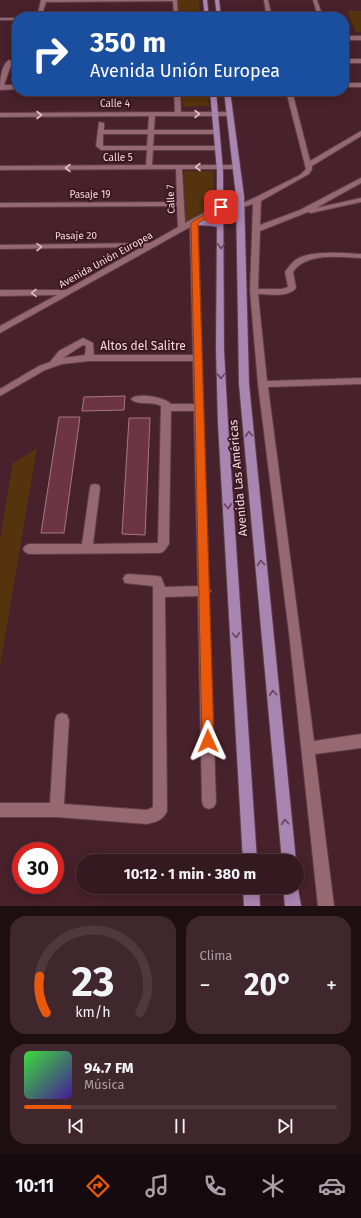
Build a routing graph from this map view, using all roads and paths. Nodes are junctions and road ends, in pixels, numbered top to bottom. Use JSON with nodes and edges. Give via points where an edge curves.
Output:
{"nodes":[{"id":1,"x":43,"y":0,"type":"edge"},
{"id":2,"x":175,"y":0,"type":"edge"},
{"id":3,"x":205,"y":0,"type":"edge"},
{"id":4,"x":218,"y":0,"type":"edge"},
{"id":5,"x":266,"y":0,"type":"edge"},
{"id":6,"x":315,"y":0,"type":"edge"},
{"id":7,"x":39,"y":12,"type":"edge"},
{"id":8,"x":176,"y":12,"type":"edge"},
{"id":9,"x":206,"y":12,"type":"edge"},
{"id":10,"x":219,"y":12,"type":"edge"},
{"id":11,"x":269,"y":12,"type":"edge"},
{"id":12,"x":320,"y":12,"type":"edge"},
{"id":13,"x":0,"y":19,"type":"edge"},
{"id":14,"x":12,"y":19,"type":"edge"},
{"id":15,"x":349,"y":38,"type":"edge"},
{"id":16,"x":361,"y":38,"type":"edge"},
{"id":17,"x":349,"y":61,"type":"edge"},
{"id":18,"x":361,"y":61,"type":"edge"},
{"id":19,"x":0,"y":62,"type":"edge"},
{"id":20,"x":9,"y":62,"type":"joint"},
{"id":21,"x":349,"y":85,"type":"edge"},
{"id":22,"x":361,"y":85,"type":"edge"},
{"id":23,"x":12,"y":87,"type":"edge"},
{"id":24,"x":0,"y":88,"type":"edge"},
{"id":25,"x":177,"y":96,"type":"edge"},
{"id":26,"x":213,"y":96,"type":"edge"},
{"id":27,"x":228,"y":96,"type":"edge"},
{"id":28,"x":290,"y":96,"type":"edge"},
{"id":29,"x":152,"y":114,"type":"junction"},
{"id":30,"x":178,"y":114,"type":"junction"},
{"id":31,"x":215,"y":114,"type":"junction"},
{"id":32,"x":230,"y":114,"type":"junction"},
{"id":33,"x":0,"y":115,"type":"edge"},
{"id":34,"x":101,"y":124,"type":"dead end"},
{"id":35,"x":100,"y":132,"type":"junction"},
{"id":36,"x":151,"y":132,"type":"junction"},
{"id":37,"x":217,"y":132,"type":"junction"},
{"id":38,"x":361,"y":133,"type":"edge"},
{"id":39,"x":150,"y":148,"type":"junction"},
{"id":40,"x":218,"y":148,"type":"junction"},
{"id":41,"x":309,"y":165,"type":"junction"},
{"id":42,"x":220,"y":167,"type":"junction"},
{"id":43,"x":237,"y":167,"type":"junction"},
{"id":44,"x":0,"y":168,"type":"edge"},
{"id":45,"x":149,"y":168,"type":"junction"},
{"id":46,"x":179,"y":168,"type":"junction"},
{"id":47,"x":361,"y":180,"type":"edge"},
{"id":48,"x":257,"y":200,"type":"junction"},
{"id":49,"x":361,"y":200,"type":"edge"},
{"id":50,"x":181,"y":204,"type":"junction"},
{"id":51,"x":0,"y":205,"type":"edge"},
{"id":52,"x":240,"y":206,"type":"junction"},
{"id":53,"x":221,"y":207,"type":"junction"},
{"id":54,"x":303,"y":212,"type":"junction"},
{"id":55,"x":194,"y":223,"type":"junction"},
{"id":56,"x":221,"y":226,"type":"junction"},
{"id":57,"x":182,"y":229,"type":"junction"},
{"id":58,"x":257,"y":229,"type":"junction"},
{"id":59,"x":153,"y":245,"type":"junction"},
{"id":60,"x":0,"y":247,"type":"edge"},
{"id":61,"x":361,"y":256,"type":"edge"},
{"id":62,"x":254,"y":291,"type":"junction"},
{"id":63,"x":68,"y":292,"type":"junction"},
{"id":64,"x":0,"y":293,"type":"edge"},
{"id":65,"x":0,"y":330,"type":"edge"},
{"id":66,"x":89,"y":358,"type":"junction"},
{"id":67,"x":198,"y":358,"type":"junction"},
{"id":68,"x":54,"y":362,"type":"junction"},
{"id":69,"x":361,"y":381,"type":"edge"},
{"id":70,"x":263,"y":384,"type":"junction"},
{"id":71,"x":0,"y":393,"type":"edge"},
{"id":72,"x":136,"y":399,"type":"dead end"},
{"id":73,"x":166,"y":407,"type":"junction"},
{"id":74,"x":199,"y":408,"type":"junction"},
{"id":75,"x":95,"y":488,"type":"dead end"},
{"id":76,"x":87,"y":548,"type":"junction"},
{"id":77,"x":29,"y":549,"type":"dead end"},
{"id":78,"x":129,"y":579,"type":"dead end"},
{"id":79,"x":205,"y":590,"type":"junction"},
{"id":80,"x":159,"y":592,"type":"junction"},
{"id":81,"x":62,"y":720,"type":"dead end"},
{"id":82,"x":361,"y":741,"type":"edge"},
{"id":83,"x":308,"y":748,"type":"junction"},
{"id":84,"x":209,"y":802,"type":"dead end"},
{"id":85,"x":0,"y":810,"type":"edge"},
{"id":86,"x":57,"y":810,"type":"junction"},
{"id":87,"x":250,"y":854,"type":"edge"},
{"id":88,"x":288,"y":854,"type":"edge"},
{"id":89,"x":251,"y":894,"type":"edge"},
{"id":90,"x":292,"y":894,"type":"edge"},
{"id":91,"x":252,"y":906,"type":"edge"},
{"id":92,"x":293,"y":906,"type":"edge"},
{"id":93,"x":326,"y":906,"type":"edge"}],
"edges":[{"from":1,"to":2,"type":"street"},
{"from":1,"to":7,"type":"street"},
{"from":2,"to":8,"type":"street"},
{"from":3,"to":9,"type":"main road"},
{"from":4,"to":10,"type":"main road"},
{"from":5,"to":11,"type":"street"},
{"from":6,"to":12,"type":"street"},
{"from":13,"to":14,"type":"street"},
{"from":15,"to":16,"type":"street"},
{"from":17,"to":18,"type":"street"},
{"from":19,"to":20,"type":"street"},
{"from":20,"to":24,"type":"street"},
{"from":21,"to":22,"type":"street"},
{"from":23,"to":24,"type":"street"},
{"from":25,"to":30,"type":"street"},
{"from":26,"to":31,"type":"main road","name":"Avenida Las Américas"},
{"from":27,"to":32,"type":"main road","name":"Avenida Las Américas"},
{"from":28,"to":41,"type":"street"},
{"from":29,"to":30,"type":"street","name":"Calle 4"},
{"from":33,"to":29,"type":"street","name":"Calle 4","one_way":true},
{"from":29,"to":36,"type":"street"},
{"from":30,"to":31,"type":"street","name":"Calle 4","one_way":true},
{"from":31,"to":32,"type":"street","name":"Calle 4"},
{"from":31,"to":37,"type":"main road","name":"Avenida Las Américas"},
{"from":32,"to":43,"type":"main road","name":"Avenida Las Américas"},
{"from":34,"to":35,"type":"street"},
{"from":35,"to":36,"type":"street"},
{"from":35,"to":39,"type":"street","via":[[98,146],[101,148]]},
{"from":36,"to":37,"type":"street"},
{"from":36,"to":39,"type":"street"},
{"from":37,"to":40,"type":"main road","name":"Avenida Las Américas"},
{"from":38,"to":41,"type":"street"},
{"from":39,"to":40,"type":"street"},
{"from":39,"to":45,"type":"street"},
{"from":40,"to":42,"type":"main road","name":"Avenida Las Américas"},
{"from":41,"to":48,"type":"street","name":"Avenida Unión Europea","via":[[306,173]]},
{"from":42,"to":43,"type":"street","name":"Calle 5"},
{"from":42,"to":46,"type":"street","name":"Calle 5","one_way":true},
{"from":42,"to":53,"type":"main road","name":"Avenida Las Américas"},
{"from":43,"to":52,"type":"main road","name":"Avenida Las Américas"},
{"from":45,"to":44,"type":"street","name":"Calle 5","one_way":true},
{"from":45,"to":46,"type":"street","name":"Calle 5"},
{"from":46,"to":50,"type":"street","name":"Calle 7"},
{"from":47,"to":54,"type":"street"},
{"from":48,"to":52,"type":"street","name":"Avenida Unión Europea"},
{"from":48,"to":58,"type":"street"},
{"from":49,"to":54,"type":"street"},
{"from":50,"to":51,"type":"street","name":"Pasaje 19"},
{"from":50,"to":57,"type":"street","name":"Calle 7"},
{"from":52,"to":53,"type":"street","name":"Avenida Unión Europea"},
{"from":52,"to":53,"type":"street"},
{"from":88,"to":52,"type":"main road","name":"Avenida Las Américas","one_way":true,"via":[[244,384]]},
{"from":53,"to":55,"type":"street","name":"Avenida Unión Europea"},
{"from":53,"to":56,"type":"main road","name":"Avenida Las Américas"},
{"from":54,"to":58,"type":"street"},
{"from":55,"to":56,"type":"main road","via":[[210,222]]},
{"from":55,"to":57,"type":"street","name":"Avenida Unión Europea"},
{"from":55,"to":67,"type":"street"},
{"from":56,"to":87,"type":"main road","name":"Avenida Las Américas","one_way":true,"via":[[220,342],[223,424]]},
{"from":57,"to":59,"type":"street","name":"Avenida Unión Europea"},
{"from":58,"to":62,"type":"street"},
{"from":60,"to":59,"type":"street","name":"Pasaje 20","one_way":true},
{"from":59,"to":63,"type":"street","name":"Avenida Unión Europea"},
{"from":61,"to":62,"type":"street","via":[[310,257],[297,262],[289,272],[292,288],[283,292]]},
{"from":62,"to":70,"type":"street"},
{"from":63,"to":64,"type":"street","one_way":true},
{"from":63,"to":65,"type":"street","name":"Avenida Unión Europea"},
{"from":66,"to":67,"type":"street","name":"Altos del Salitre"},
{"from":66,"to":68,"type":"street","name":"Altos del Salitre"},
{"from":66,"to":68,"type":"street","name":"Altos del Salitre","via":[[90,345],[83,341],[62,353]]},
{"from":67,"to":74,"type":"street"},
{"from":68,"to":71,"type":"street","name":"Altos del Salitre"},
{"from":69,"to":70,"type":"street"},
{"from":70,"to":83,"type":"street"},
{"from":72,"to":73,"type":"street","via":[[158,400],[166,404]]},
{"from":73,"to":74,"type":"street"},
{"from":73,"to":76,"type":"street","via":[[163,544],[155,549]]},
{"from":74,"to":79,"type":"street"},
{"from":75,"to":76,"type":"street"},
{"from":76,"to":77,"type":"street"},
{"from":78,"to":80,"type":"street","via":[[157,581]]},
{"from":79,"to":80,"type":"street"},
{"from":79,"to":84,"type":"street"},
{"from":80,"to":86,"type":"street","via":[[160,811],[147,818]]},
{"from":81,"to":86,"type":"street"},
{"from":82,"to":83,"type":"street"},
{"from":83,"to":93,"type":"street"},
{"from":85,"to":86,"type":"street"},
{"from":89,"to":91,"type":"main road"},
{"from":90,"to":92,"type":"main road"}]}
